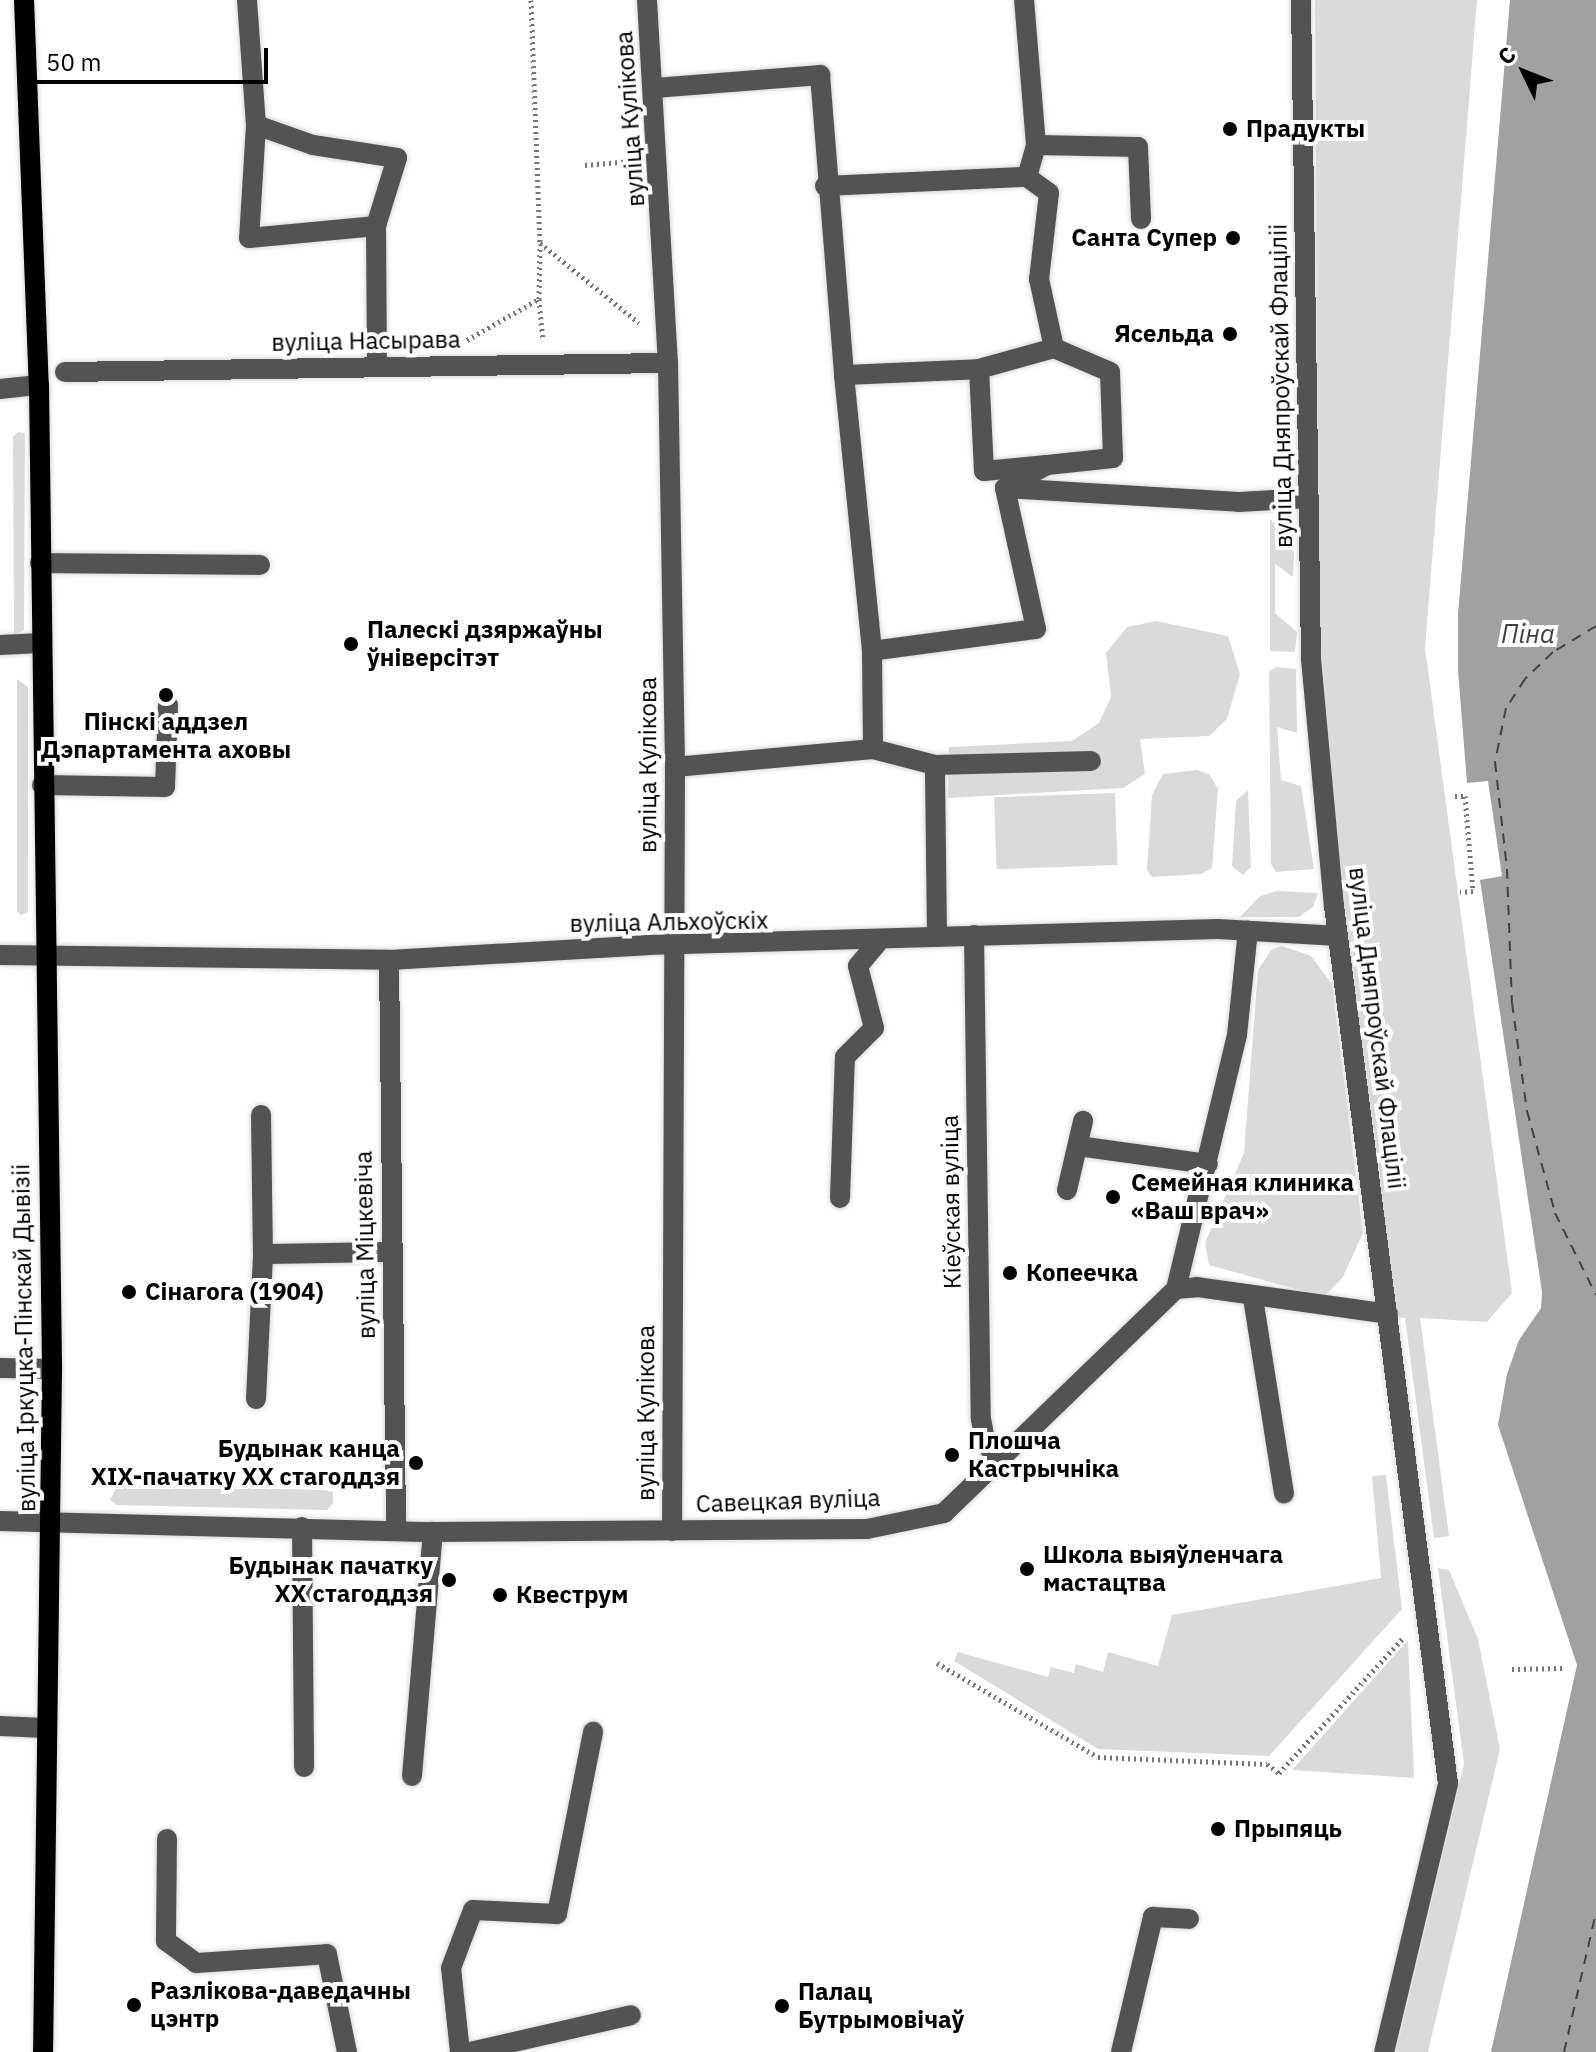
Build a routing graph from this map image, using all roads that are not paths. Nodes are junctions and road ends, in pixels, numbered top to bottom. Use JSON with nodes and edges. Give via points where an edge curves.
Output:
{"nodes":[{"id":1,"x":24,"y":0,"type":"edge"},
{"id":2,"x":247,"y":0,"type":"edge"},
{"id":3,"x":647,"y":0,"type":"edge"},
{"id":4,"x":1024,"y":0,"type":"edge"},
{"id":5,"x":1301,"y":0,"type":"edge"},
{"id":6,"x":655,"y":88,"type":"junction"},
{"id":7,"x":256,"y":125,"type":"junction"},
{"id":8,"x":1036,"y":145,"type":"junction"},
{"id":9,"x":1027,"y":177,"type":"junction"},
{"id":10,"x":825,"y":186,"type":"junction"},
{"id":11,"x":1141,"y":219,"type":"dead end"},
{"id":12,"x":376,"y":226,"type":"junction"},
{"id":13,"x":1054,"y":348,"type":"junction"},
{"id":14,"x":660,"y":362,"type":"junction"},
{"id":15,"x":377,"y":367,"type":"junction"},
{"id":16,"x":979,"y":369,"type":"junction"},
{"id":17,"x":65,"y":372,"type":"dead end"},
{"id":18,"x":844,"y":375,"type":"junction"},
{"id":19,"x":39,"y":385,"type":"junction"},
{"id":20,"x":0,"y":389,"type":"edge"},
{"id":21,"x":1047,"y":465,"type":"junction"},
{"id":22,"x":1005,"y":488,"type":"junction"},
{"id":23,"x":1309,"y":498,"type":"junction"},
{"id":24,"x":40,"y":563,"type":"junction"},
{"id":25,"x":260,"y":565,"type":"dead end"},
{"id":26,"x":41,"y":643,"type":"junction"},
{"id":27,"x":0,"y":645,"type":"edge"},
{"id":28,"x":872,"y":651,"type":"junction"},
{"id":29,"x":168,"y":705,"type":"dead end"},
{"id":30,"x":873,"y":749,"type":"junction"},
{"id":31,"x":1091,"y":761,"type":"dead end"},
{"id":32,"x":935,"y":765,"type":"junction"},
{"id":33,"x":675,"y":767,"type":"junction"},
{"id":34,"x":42,"y":785,"type":"junction"},
{"id":35,"x":1248,"y":931,"type":"junction"},
{"id":36,"x":974,"y":935,"type":"junction"},
{"id":37,"x":937,"y":936,"type":"junction"},
{"id":38,"x":1338,"y":936,"type":"junction"},
{"id":39,"x":877,"y":943,"type":"junction"},
{"id":40,"x":673,"y":947,"type":"junction"},
{"id":41,"x":0,"y":955,"type":"edge"},
{"id":42,"x":43,"y":955,"type":"junction"},
{"id":43,"x":389,"y":960,"type":"junction"},
{"id":44,"x":261,"y":1115,"type":"dead end"},
{"id":45,"x":1083,"y":1121,"type":"dead end"},
{"id":46,"x":1078,"y":1146,"type":"junction"},
{"id":47,"x":1208,"y":1164,"type":"junction"},
{"id":48,"x":1067,"y":1190,"type":"dead end"},
{"id":49,"x":840,"y":1198,"type":"dead end"},
{"id":50,"x":391,"y":1252,"type":"junction"},
{"id":51,"x":263,"y":1254,"type":"junction"},
{"id":52,"x":1176,"y":1289,"type":"junction"},
{"id":53,"x":1253,"y":1298,"type":"junction"},
{"id":54,"x":1388,"y":1314,"type":"junction"},
{"id":55,"x":0,"y":1368,"type":"edge"},
{"id":56,"x":52,"y":1369,"type":"junction"},
{"id":57,"x":256,"y":1399,"type":"dead end"},
{"id":58,"x":1000,"y":1462,"type":"junction"},
{"id":59,"x":1284,"y":1494,"type":"dead end"},
{"id":60,"x":0,"y":1521,"type":"edge"},
{"id":61,"x":52,"y":1521,"type":"junction"},
{"id":62,"x":302,"y":1527,"type":"junction"},
{"id":63,"x":396,"y":1528,"type":"junction"},
{"id":64,"x":672,"y":1531,"type":"junction"},
{"id":65,"x":433,"y":1532,"type":"junction"},
{"id":66,"x":0,"y":1726,"type":"edge"},
{"id":67,"x":45,"y":1728,"type":"junction"},
{"id":68,"x":593,"y":1732,"type":"dead end"},
{"id":69,"x":304,"y":1767,"type":"dead end"},
{"id":70,"x":412,"y":1776,"type":"dead end"},
{"id":71,"x":167,"y":1839,"type":"dead end"},
{"id":72,"x":1189,"y":1919,"type":"dead end"},
{"id":73,"x":631,"y":2015,"type":"dead end"},
{"id":74,"x":43,"y":2052,"type":"edge"},
{"id":75,"x":347,"y":2052,"type":"edge"},
{"id":76,"x":460,"y":2052,"type":"edge"},
{"id":77,"x":470,"y":2052,"type":"edge"},
{"id":78,"x":1121,"y":2052,"type":"edge"},
{"id":79,"x":1384,"y":2052,"type":"edge"}],
"edges":[{"from":1,"to":19,"type":"main road","name":"вуліца Іркуцка-Пінскай Дывізіі"},
{"from":2,"to":7,"type":"street"},
{"from":3,"to":6,"type":"street","name":"вуліца Кулікова"},
{"from":4,"to":8,"type":"street"},
{"from":5,"to":23,"type":"street","name":"вуліца Дняпроўскай Флаціліі"},
{"from":6,"to":10,"type":"street","via":[[820,75]]},
{"from":6,"to":14,"type":"street","name":"вуліца Кулікова"},
{"from":7,"to":12,"type":"street","via":[[313,145],[397,158]]},
{"from":7,"to":12,"type":"street","via":[[249,238]]},
{"from":8,"to":9,"type":"street"},
{"from":8,"to":11,"type":"street","via":[[1138,147]]},
{"from":9,"to":10,"type":"street"},
{"from":9,"to":13,"type":"street","via":[[1049,193],[1039,279]]},
{"from":10,"to":18,"type":"street"},
{"from":12,"to":15,"type":"street"},
{"from":13,"to":16,"type":"street"},
{"from":13,"to":21,"type":"street","via":[[1110,372],[1113,458]]},
{"from":14,"to":15,"type":"street","name":"вуліца Насырава"},
{"from":14,"to":33,"type":"street","name":"вуліца Кулікова"},
{"from":15,"to":17,"type":"street","name":"вуліца Насырава"},
{"from":16,"to":18,"type":"street"},
{"from":16,"to":21,"type":"street","via":[[984,471]]},
{"from":18,"to":28,"type":"street"},
{"from":19,"to":20,"type":"street"},
{"from":19,"to":24,"type":"main road","name":"вуліца Іркуцка-Пінскай Дывізіі"},
{"from":21,"to":22,"type":"street"},
{"from":22,"to":23,"type":"street","via":[[1239,502],[1263,496]]},
{"from":22,"to":28,"type":"street","via":[[1036,629]]},
{"from":23,"to":38,"type":"street","name":"вуліца Дняпроўскай Флаціліі","via":[[1311,659]]},
{"from":24,"to":25,"type":"street"},
{"from":24,"to":26,"type":"main road","name":"вуліца Іркуцка-Пінскай Дывізіі"},
{"from":26,"to":27,"type":"street"},
{"from":26,"to":34,"type":"main road","name":"вуліца Іркуцка-Пінскай Дывізіі"},
{"from":28,"to":30,"type":"street"},
{"from":29,"to":34,"type":"street","via":[[165,787]]},
{"from":30,"to":32,"type":"street"},
{"from":30,"to":33,"type":"street"},
{"from":31,"to":32,"type":"street"},
{"from":32,"to":37,"type":"street"},
{"from":33,"to":40,"type":"street","name":"вуліца Кулікова"},
{"from":34,"to":42,"type":"main road","name":"вуліца Іркуцка-Пінскай Дывізіі"},
{"from":35,"to":36,"type":"street","name":"вуліца Альхоўскіх"},
{"from":35,"to":38,"type":"street","name":"вуліца Альхоўскіх"},
{"from":35,"to":47,"type":"street","via":[[1237,1035]]},
{"from":36,"to":37,"type":"street","name":"вуліца Альхоўскіх"},
{"from":36,"to":58,"type":"street","name":"Кіеўская вуліца","via":[[981,1419],[986,1444]]},
{"from":37,"to":39,"type":"street","name":"вуліца Альхоўскіх"},
{"from":38,"to":54,"type":"street","name":"вуліца Дняпроўскай Флаціліі"},
{"from":39,"to":40,"type":"street","name":"вуліца Альхоўскіх"},
{"from":39,"to":49,"type":"street","via":[[858,966],[874,1028],[845,1057]]},
{"from":40,"to":43,"type":"street","name":"вуліца Альхоўскіх"},
{"from":40,"to":64,"type":"street","name":"вуліца Кулікова"},
{"from":41,"to":42,"type":"street","name":"вуліца Альхоўскіх"},
{"from":42,"to":43,"type":"street","name":"вуліца Альхоўскіх"},
{"from":42,"to":56,"type":"main road","name":"вуліца Іркуцка-Пінскай Дывізіі"},
{"from":43,"to":50,"type":"street","name":"вуліца Міцкевіча"},
{"from":44,"to":51,"type":"street"},
{"from":45,"to":46,"type":"street"},
{"from":46,"to":47,"type":"street"},
{"from":46,"to":48,"type":"street"},
{"from":47,"to":52,"type":"street"},
{"from":50,"to":51,"type":"street"},
{"from":50,"to":63,"type":"street","name":"вуліца Міцкевіча"},
{"from":51,"to":57,"type":"street"},
{"from":52,"to":53,"type":"street","via":[[1197,1287]]},
{"from":52,"to":58,"type":"street","name":"Савецкая вуліца"},
{"from":53,"to":54,"type":"street"},
{"from":53,"to":59,"type":"street"},
{"from":54,"to":79,"type":"street","name":"вуліца Дняпроўскай Флаціліі","via":[[1448,1784]]},
{"from":55,"to":56,"type":"street"},
{"from":56,"to":61,"type":"main road","name":"вуліца Іркуцка-Пінскай Дывізіі"},
{"from":58,"to":64,"type":"street","name":"Савецкая вуліца","via":[[944,1513],[867,1529]]},
{"from":60,"to":61,"type":"street","name":"Савецкая вуліца"},
{"from":61,"to":62,"type":"street","name":"Савецкая вуліца"},
{"from":61,"to":67,"type":"main road","name":"вуліца Іркуцка-Пінскай Дывізіі"},
{"from":62,"to":63,"type":"street","name":"Савецкая вуліца"},
{"from":62,"to":69,"type":"street"},
{"from":63,"to":65,"type":"street","name":"Савецкая вуліца"},
{"from":64,"to":65,"type":"street","name":"Савецкая вуліца"},
{"from":65,"to":70,"type":"street"},
{"from":66,"to":67,"type":"street"},
{"from":67,"to":74,"type":"main road","name":"вуліца Іркуцка-Пінскай Дывізіі"},
{"from":68,"to":76,"type":"street","via":[[557,1914],[473,1910],[451,1968]]},
{"from":71,"to":75,"type":"street","via":[[166,1941],[196,1963],[327,1954]]},
{"from":72,"to":78,"type":"street","via":[[1153,1917]]},
{"from":73,"to":77,"type":"street"}]}
